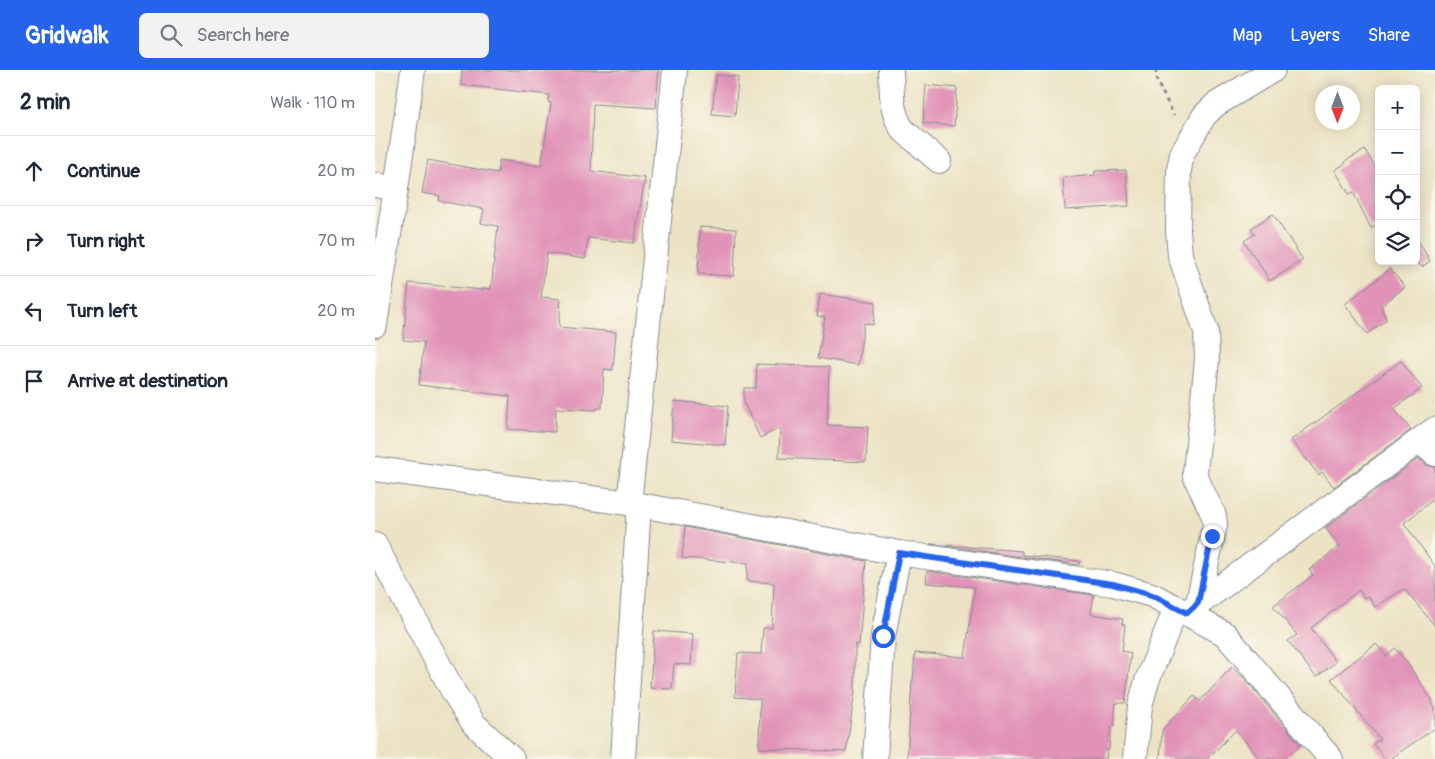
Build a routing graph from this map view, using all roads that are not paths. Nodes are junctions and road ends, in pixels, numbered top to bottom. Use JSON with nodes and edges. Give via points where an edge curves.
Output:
{"nodes":[{"id":1,"x":413,"y":70,"type":"edge"},
{"id":2,"x":675,"y":70,"type":"edge"},
{"id":3,"x":891,"y":70,"type":"edge"},
{"id":4,"x":1273,"y":70,"type":"edge"},
{"id":5,"x":939,"y":161,"type":"dead end"},
{"id":6,"x":386,"y":187,"type":"edge"},
{"id":7,"x":375,"y":325,"type":"edge"},
{"id":8,"x":1430,"y":442,"type":"edge"},
{"id":9,"x":375,"y":469,"type":"edge"},
{"id":10,"x":634,"y":504,"type":"junction"},
{"id":11,"x":375,"y":545,"type":"edge"},
{"id":12,"x":899,"y":553,"type":"junction"},
{"id":13,"x":1187,"y":608,"type":"junction"},
{"id":14,"x":512,"y":759,"type":"edge"},
{"id":15,"x":623,"y":759,"type":"edge"},
{"id":16,"x":875,"y":759,"type":"edge"},
{"id":17,"x":1135,"y":759,"type":"edge"},
{"id":18,"x":1331,"y":759,"type":"edge"}],
"edges":[{"from":1,"to":6,"type":"street"},
{"from":2,"to":10,"type":"street"},
{"from":3,"to":5,"type":"street","via":[[894,112],[899,124]]},
{"from":4,"to":13,"type":"street","via":[[1215,105],[1204,116],[1182,154],[1179,170],[1180,255],[1206,331],[1207,344],[1195,476],[1214,516],[1215,526]]},
{"from":6,"to":7,"type":"street"},
{"from":8,"to":13,"type":"street"},
{"from":9,"to":10,"type":"street"},
{"from":10,"to":12,"type":"street"},
{"from":10,"to":15,"type":"street"},
{"from":11,"to":14,"type":"street","via":[[467,714]]},
{"from":12,"to":13,"type":"street","via":[[1113,584]]},
{"from":12,"to":16,"type":"street","via":[[883,636]]},
{"from":13,"to":17,"type":"street","via":[[1147,681],[1140,706]]},
{"from":13,"to":18,"type":"street","via":[[1225,634]]}]}
